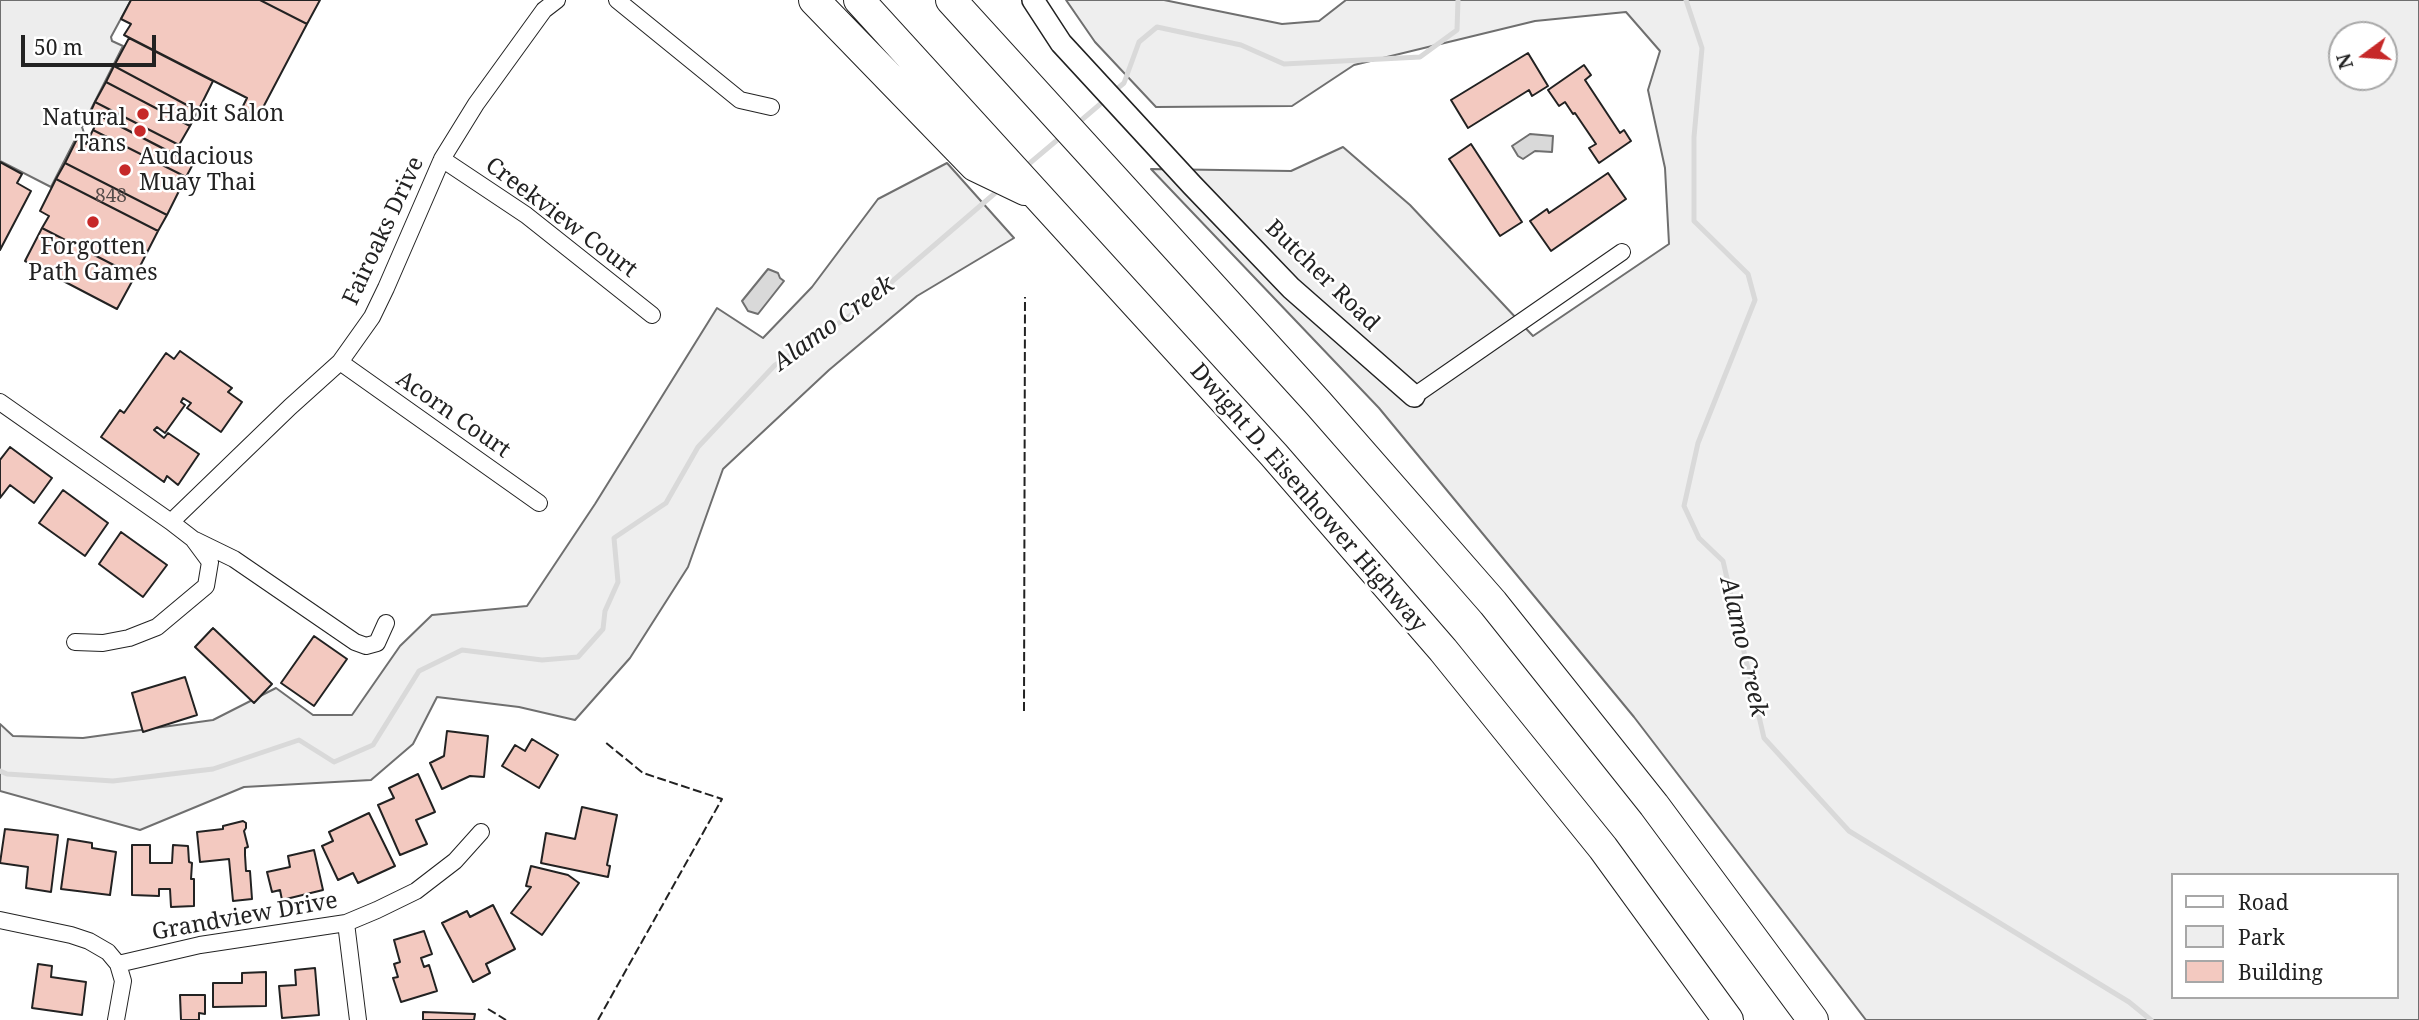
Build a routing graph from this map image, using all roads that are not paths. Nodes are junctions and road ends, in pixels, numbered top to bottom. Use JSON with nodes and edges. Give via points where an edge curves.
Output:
{"nodes":[{"id":1,"x":557,"y":0,"type":"edge"},
{"id":2,"x":617,"y":0,"type":"edge"},
{"id":3,"x":814,"y":0,"type":"edge"},
{"id":4,"x":859,"y":0,"type":"edge"},
{"id":5,"x":951,"y":0,"type":"edge"},
{"id":6,"x":978,"y":0,"type":"edge"},
{"id":7,"x":1033,"y":0,"type":"edge"},
{"id":8,"x":1040,"y":98,"type":"junction"},
{"id":9,"x":771,"y":107,"type":"dead end"},
{"id":10,"x":985,"y":158,"type":"junction"},
{"id":11,"x":442,"y":159,"type":"junction"},
{"id":12,"x":1622,"y":252,"type":"dead end"},
{"id":13,"x":653,"y":315,"type":"dead end"},
{"id":14,"x":340,"y":362,"type":"junction"},
{"id":15,"x":1414,"y":396,"type":"joint"},
{"id":16,"x":0,"y":402,"type":"edge"},
{"id":17,"x":539,"y":503,"type":"dead end"},
{"id":18,"x":171,"y":522,"type":"junction"},
{"id":19,"x":193,"y":539,"type":"junction"},
{"id":20,"x":386,"y":623,"type":"dead end"},
{"id":21,"x":75,"y":642,"type":"dead end"},
{"id":22,"x":481,"y":832,"type":"dead end"},
{"id":23,"x":0,"y":920,"type":"edge"},
{"id":24,"x":346,"y":923,"type":"junction"},
{"id":25,"x":118,"y":964,"type":"junction"},
{"id":26,"x":116,"y":1020,"type":"edge"},
{"id":27,"x":358,"y":1020,"type":"edge"},
{"id":28,"x":1728,"y":1020,"type":"edge"},
{"id":29,"x":1813,"y":1020,"type":"edge"}],
"edges":[{"from":1,"to":11,"type":"street","name":"Fairoaks Drive","via":[[544,10],[476,104]]},
{"from":2,"to":9,"type":"street","via":[[740,100]]},
{"from":3,"to":10,"type":"highway"},
{"from":4,"to":10,"type":"highway"},
{"from":5,"to":8,"type":"highway"},
{"from":6,"to":8,"type":"highway"},
{"from":7,"to":15,"type":"street","name":"Butcher Road","via":[[1072,56],[1291,288]]},
{"from":8,"to":29,"type":"highway","via":[[1493,603],[1654,804]]},
{"from":10,"to":28,"type":"highway","name":"Dwight D. Eisenhower Highway","via":[[1039,197],[1274,455],[1443,650],[1603,848]]},
{"from":11,"to":13,"type":"street","name":"Creekview Court","via":[[526,215]]},
{"from":11,"to":14,"type":"street","name":"Fairoaks Drive","via":[[372,317]]},
{"from":12,"to":15,"type":"street","name":"Butcher Road"},
{"from":14,"to":17,"type":"street","name":"Acorn Court"},
{"from":14,"to":18,"type":"street","name":"Fairoaks Drive"},
{"from":16,"to":18,"type":"street"},
{"from":18,"to":19,"type":"street"},
{"from":19,"to":20,"type":"street","via":[[234,559],[355,642],[377,643]]},
{"from":19,"to":21,"type":"street","via":[[210,562],[206,586],[190,601],[157,627],[138,634],[103,643]]},
{"from":22,"to":24,"type":"street","name":"Grandview Drive","via":[[455,861],[416,891]]},
{"from":23,"to":25,"type":"street","via":[[89,941]]},
{"from":24,"to":25,"type":"street","name":"Grandview Drive","via":[[200,945]]},
{"from":24,"to":27,"type":"street"},
{"from":25,"to":26,"type":"street","via":[[123,981]]}]}
